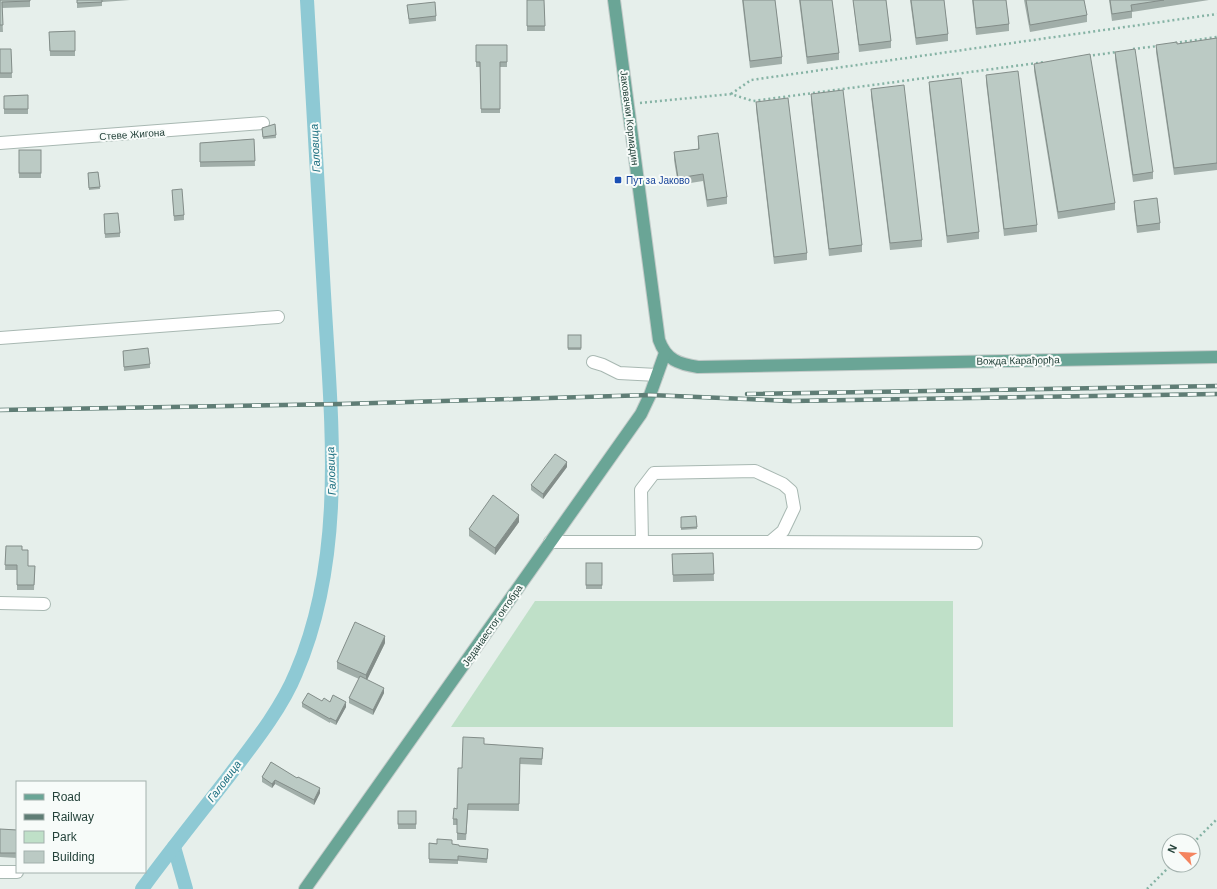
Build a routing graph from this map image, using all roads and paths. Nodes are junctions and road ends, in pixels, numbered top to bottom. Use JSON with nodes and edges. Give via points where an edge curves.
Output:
{"nodes":[{"id":1,"x":614,"y":0,"type":"edge"},
{"id":2,"x":1217,"y":14,"type":"edge"},
{"id":3,"x":1217,"y":37,"type":"edge"},
{"id":4,"x":1170,"y":44,"type":"edge"},
{"id":5,"x":1163,"y":45,"type":"edge"},
{"id":6,"x":1132,"y":50,"type":"edge"},
{"id":7,"x":1124,"y":51,"type":"edge"},
{"id":8,"x":1085,"y":56,"type":"edge"},
{"id":9,"x":1047,"y":62,"type":"edge"},
{"id":10,"x":731,"y":94,"type":"junction"},
{"id":11,"x":628,"y":104,"type":"junction"},
{"id":12,"x":263,"y":123,"type":"dead end"},
{"id":13,"x":0,"y":143,"type":"edge"},
{"id":14,"x":278,"y":317,"type":"dead end"},
{"id":15,"x":0,"y":338,"type":"edge"},
{"id":16,"x":665,"y":353,"type":"junction"},
{"id":17,"x":1217,"y":357,"type":"edge"},
{"id":18,"x":592,"y":362,"type":"dead end"},
{"id":19,"x":657,"y":375,"type":"junction"},
{"id":20,"x":550,"y":542,"type":"junction"},
{"id":21,"x":642,"y":542,"type":"junction"},
{"id":22,"x":770,"y":542,"type":"junction"},
{"id":23,"x":976,"y":543,"type":"dead end"},
{"id":24,"x":0,"y":604,"type":"edge"},
{"id":25,"x":44,"y":604,"type":"dead end"},
{"id":26,"x":1217,"y":819,"type":"edge"},
{"id":27,"x":1201,"y":835,"type":"edge"},
{"id":28,"x":0,"y":872,"type":"edge"},
{"id":29,"x":16,"y":872,"type":"edge"},
{"id":30,"x":1163,"y":873,"type":"edge"},
{"id":31,"x":305,"y":889,"type":"edge"},
{"id":32,"x":1147,"y":889,"type":"edge"}],
"edges":[{"from":1,"to":11,"type":"main road","name":"Јаковачки Кормадин"},
{"from":2,"to":10,"type":"path","via":[[751,80]]},
{"from":3,"to":4,"type":"path"},
{"from":5,"to":6,"type":"path"},
{"from":7,"to":8,"type":"path"},
{"from":9,"to":10,"type":"path","via":[[753,101]]},
{"from":10,"to":11,"type":"path"},
{"from":11,"to":16,"type":"main road","name":"Јаковачки Кормадин","via":[[656,324]]},
{"from":12,"to":13,"type":"street","name":"Стеве Жигона"},
{"from":14,"to":15,"type":"street"},
{"from":16,"to":17,"type":"main road","name":"Вожда Карађорђа","via":[[680,364],[698,367]]},
{"from":16,"to":19,"type":"main road","name":"Једанаестог октобра"},
{"from":18,"to":19,"type":"street","via":[[619,373]]},
{"from":19,"to":20,"type":"main road","name":"Једанаестог октобра","via":[[641,414]]},
{"from":20,"to":21,"type":"street"},
{"from":20,"to":31,"type":"main road","name":"Једанаестог октобра"},
{"from":21,"to":22,"type":"street"},
{"from":21,"to":22,"type":"street","via":[[641,490],[654,473],[755,471],[783,484],[791,491],[794,508],[783,531]]},
{"from":22,"to":23,"type":"street"},
{"from":24,"to":25,"type":"street"},
{"from":26,"to":27,"type":"path"},
{"from":28,"to":29,"type":"street"},
{"from":30,"to":32,"type":"path"}]}
